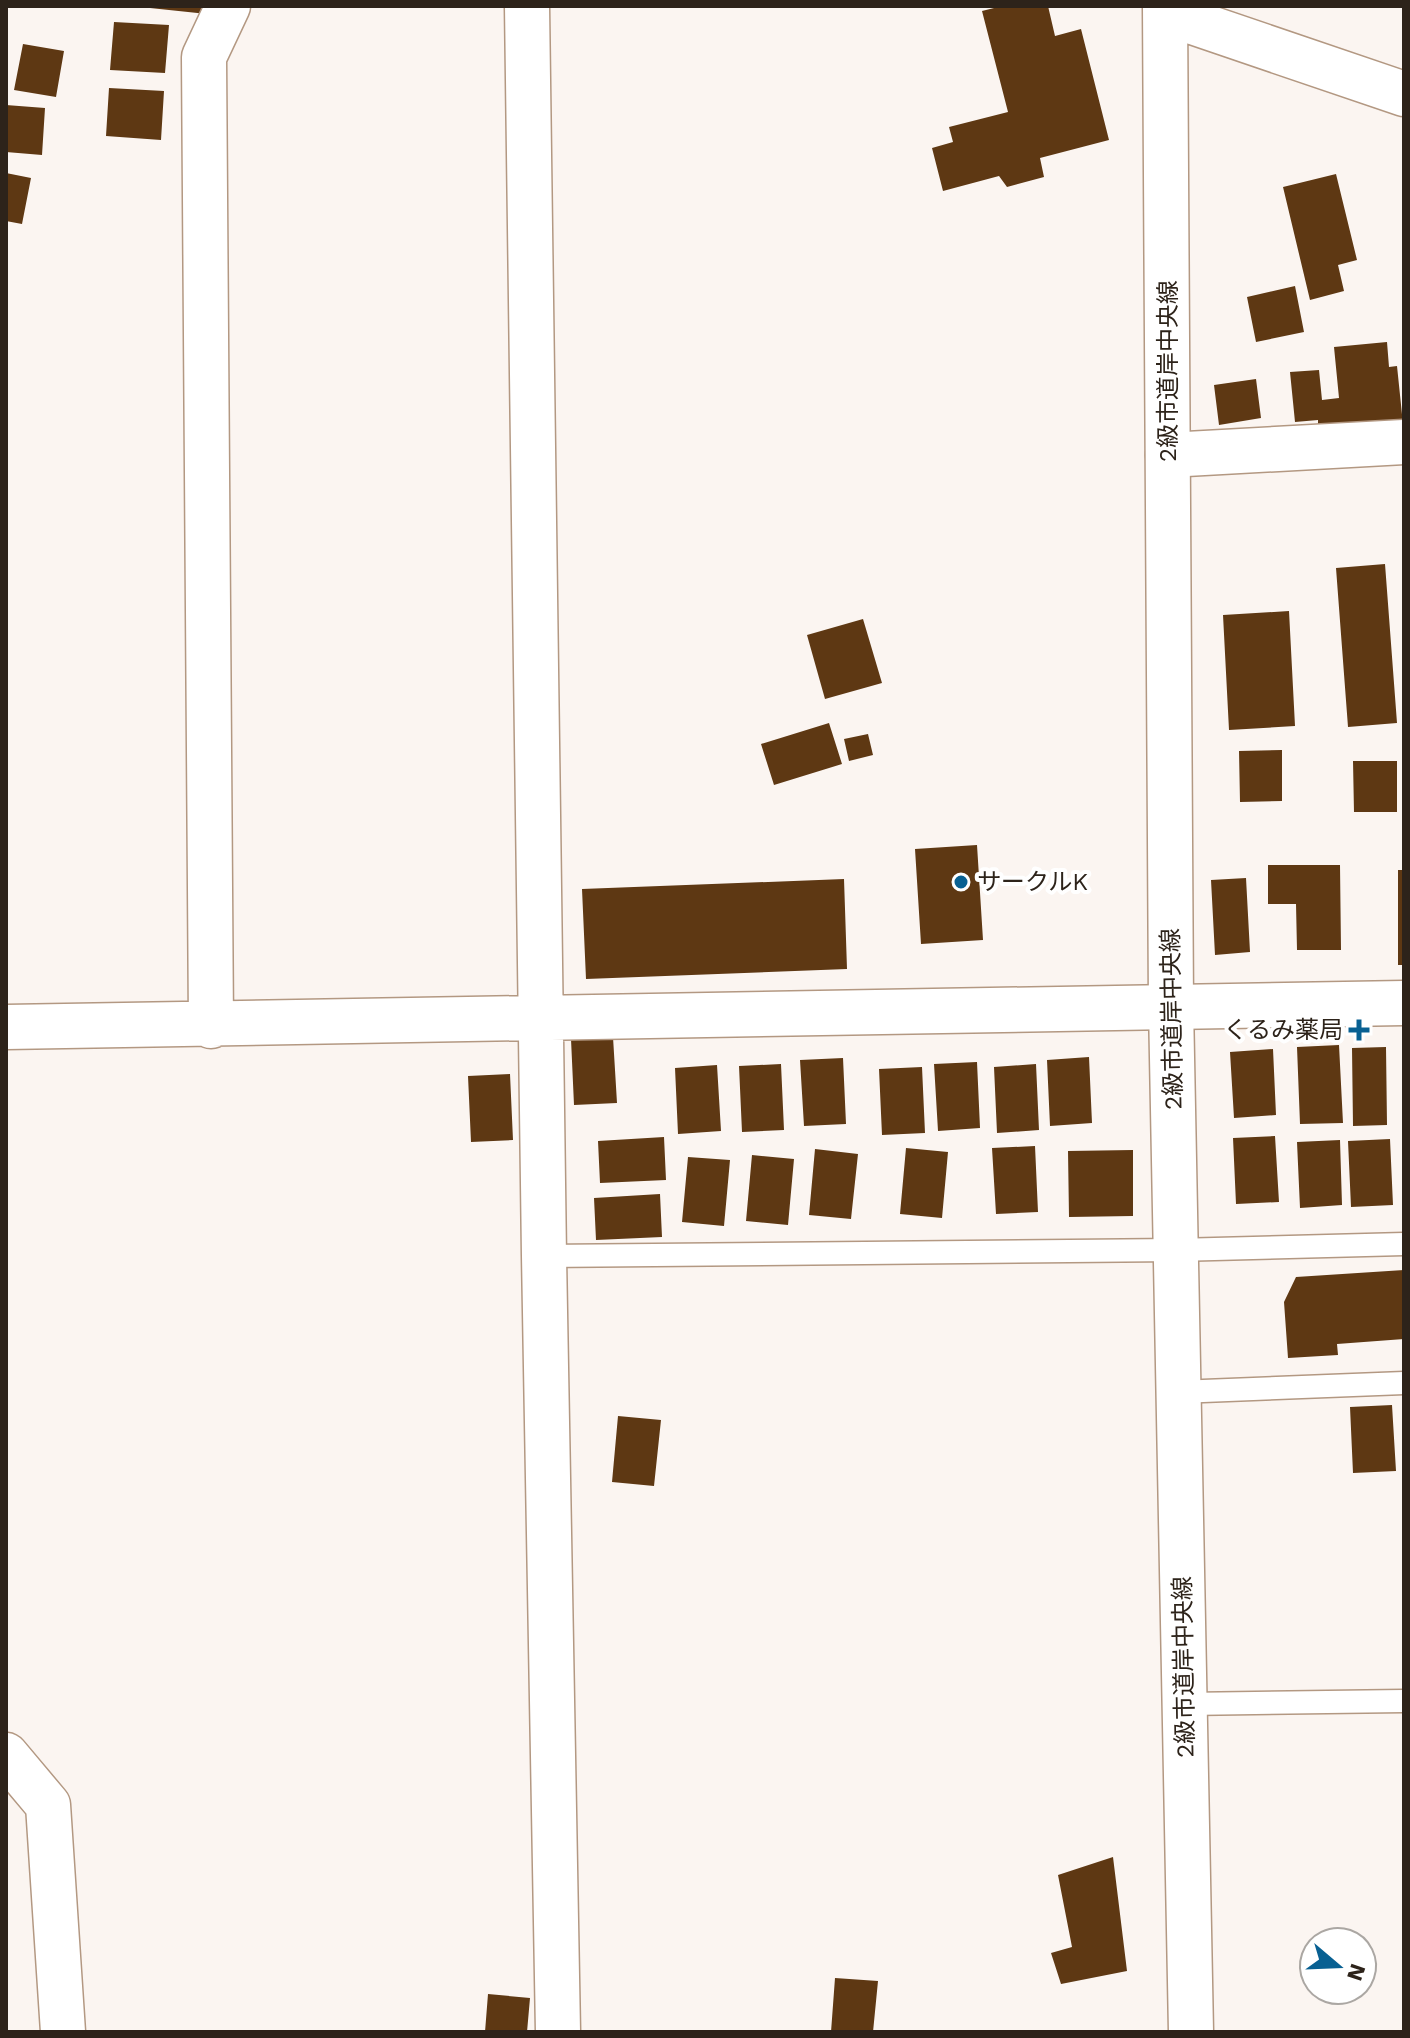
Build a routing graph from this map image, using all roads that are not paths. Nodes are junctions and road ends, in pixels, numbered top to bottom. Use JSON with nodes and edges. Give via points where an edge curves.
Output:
{"nodes":[{"id":1,"x":228,"y":6,"type":"edge"},
{"id":2,"x":527,"y":6,"type":"edge"},
{"id":3,"x":1165,"y":10,"type":"edge"},
{"id":4,"x":1404,"y":94,"type":"edge"},
{"id":5,"x":1404,"y":442,"type":"edge"},
{"id":6,"x":1168,"y":455,"type":"junction"},
{"id":7,"x":1404,"y":1003,"type":"edge"},
{"id":8,"x":1171,"y":1006,"type":"junction"},
{"id":9,"x":541,"y":1018,"type":"junction"},
{"id":10,"x":211,"y":1026,"type":"junction"},
{"id":11,"x":6,"y":1027,"type":"edge"},
{"id":12,"x":1404,"y":1244,"type":"edge"},
{"id":13,"x":1176,"y":1250,"type":"junction"},
{"id":14,"x":544,"y":1256,"type":"junction"},
{"id":15,"x":1404,"y":1383,"type":"edge"},
{"id":16,"x":1178,"y":1392,"type":"junction"},
{"id":17,"x":1404,"y":1701,"type":"edge"},
{"id":18,"x":1185,"y":1704,"type":"junction"},
{"id":19,"x":6,"y":1755,"type":"edge"},
{"id":20,"x":63,"y":2032,"type":"edge"},
{"id":21,"x":558,"y":2032,"type":"edge"},
{"id":22,"x":1191,"y":2032,"type":"edge"}],
"edges":[{"from":1,"to":10,"type":"street","via":[[204,57]]},
{"from":2,"to":9,"type":"street"},
{"from":3,"to":4,"type":"street"},
{"from":3,"to":6,"type":"street","name":"2級市道岸中央線"},
{"from":5,"to":6,"type":"street"},
{"from":6,"to":8,"type":"street","name":"2級市道岸中央線"},
{"from":7,"to":8,"type":"street"},
{"from":8,"to":9,"type":"street"},
{"from":8,"to":13,"type":"street","name":"2級市道岸中央線"},
{"from":9,"to":10,"type":"street"},
{"from":9,"to":14,"type":"street"},
{"from":10,"to":11,"type":"street"},
{"from":12,"to":13,"type":"lane"},
{"from":13,"to":14,"type":"lane"},
{"from":13,"to":16,"type":"street","name":"2級市道岸中央線"},
{"from":14,"to":21,"type":"street"},
{"from":15,"to":16,"type":"lane"},
{"from":16,"to":18,"type":"street","name":"2級市道岸中央線"},
{"from":17,"to":18,"type":"lane"},
{"from":18,"to":22,"type":"street","name":"2級市道岸中央線"},
{"from":19,"to":20,"type":"street","via":[[48,1805]]}]}
